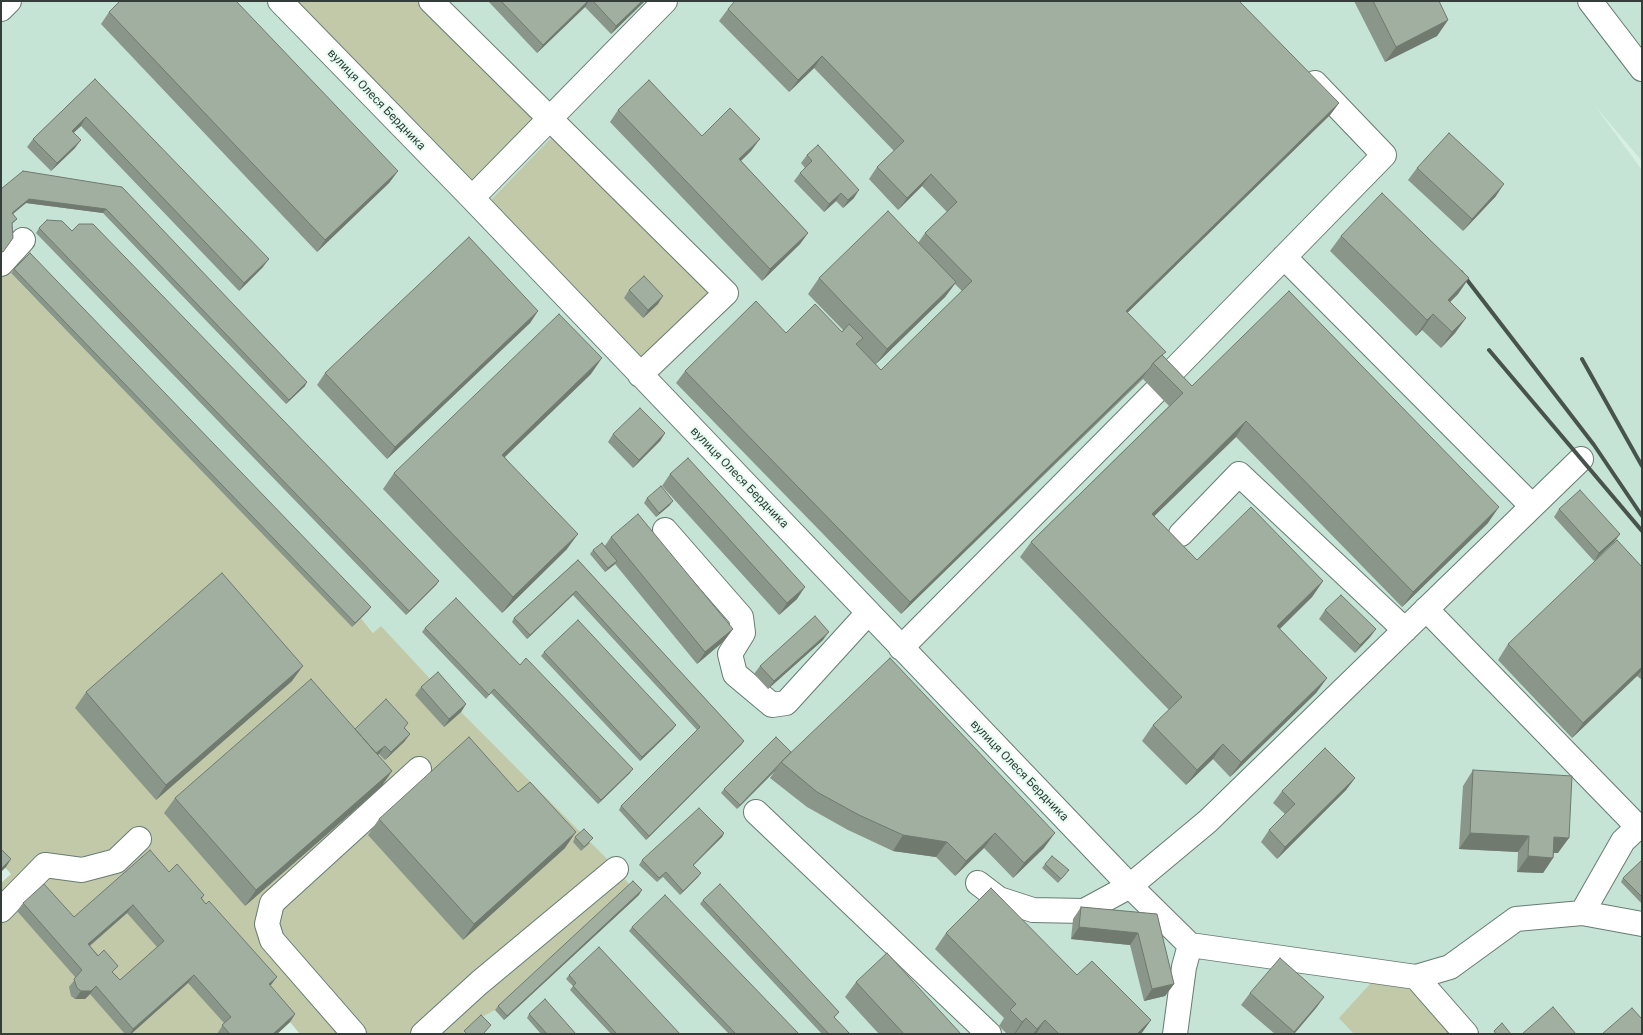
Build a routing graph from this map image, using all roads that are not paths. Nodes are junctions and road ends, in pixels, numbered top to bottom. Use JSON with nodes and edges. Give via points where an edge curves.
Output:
{"nodes":[{"id":1,"x":9,"y":1,"type":"edge"},
{"id":2,"x":280,"y":1,"type":"edge"},
{"id":3,"x":431,"y":1,"type":"edge"},
{"id":4,"x":665,"y":1,"type":"edge"},
{"id":5,"x":1590,"y":1,"type":"edge"},
{"id":6,"x":1,"y":9,"type":"edge"},
{"id":7,"x":1296,"y":64,"type":"edge"},
{"id":8,"x":1642,"y":69,"type":"edge"},
{"id":9,"x":550,"y":117,"type":"junction"},
{"id":10,"x":472,"y":198,"type":"junction"},
{"id":11,"x":23,"y":240,"type":"dead end"},
{"id":12,"x":1284,"y":257,"type":"junction"},
{"id":13,"x":1,"y":264,"type":"edge"},
{"id":14,"x":640,"y":375,"type":"junction"},
{"id":15,"x":1581,"y":458,"type":"dead end"},
{"id":16,"x":1532,"y":506,"type":"junction"},
{"id":17,"x":665,"y":530,"type":"dead end"},
{"id":18,"x":1181,"y":534,"type":"dead end"},
{"id":19,"x":1426,"y":609,"type":"junction"},
{"id":20,"x":868,"y":613,"type":"junction"},
{"id":21,"x":1404,"y":630,"type":"junction"},
{"id":22,"x":901,"y":648,"type":"junction"},
{"id":23,"x":419,"y":769,"type":"dead end"},
{"id":24,"x":756,"y":812,"type":"dead end"},
{"id":25,"x":139,"y":839,"type":"dead end"},
{"id":26,"x":616,"y":869,"type":"dead end"},
{"id":27,"x":978,"y":883,"type":"dead end"},
{"id":28,"x":1130,"y":886,"type":"junction"},
{"id":29,"x":1,"y":910,"type":"edge"},
{"id":30,"x":1582,"y":913,"type":"junction"},
{"id":31,"x":1642,"y":924,"type":"edge"},
{"id":32,"x":1190,"y":945,"type":"junction"},
{"id":33,"x":1416,"y":977,"type":"junction"},
{"id":34,"x":354,"y":1034,"type":"edge"},
{"id":35,"x":423,"y":1034,"type":"edge"},
{"id":36,"x":989,"y":1034,"type":"edge"},
{"id":37,"x":1175,"y":1034,"type":"edge"},
{"id":38,"x":1466,"y":1034,"type":"edge"}],
"edges":[{"from":1,"to":6,"type":"street"},
{"from":2,"to":10,"type":"street","name":"вулиця Олеся Бердника"},
{"from":3,"to":9,"type":"street"},
{"from":4,"to":9,"type":"street"},
{"from":5,"to":8,"type":"street"},
{"from":7,"to":12,"type":"street","via":[[1384,155]]},
{"from":9,"to":10,"type":"street"},
{"from":9,"to":14,"type":"street","via":[[726,293]]},
{"from":10,"to":14,"type":"street","name":"вулиця Олеся Бердника"},
{"from":11,"to":13,"type":"street"},
{"from":12,"to":16,"type":"street"},
{"from":12,"to":22,"type":"street"},
{"from":14,"to":20,"type":"street","name":"вулиця Олеся Бердника"},
{"from":15,"to":16,"type":"street"},
{"from":16,"to":19,"type":"street"},
{"from":17,"to":20,"type":"street","via":[[741,617],[743,633],[730,654],[735,674],[772,705],[786,703]]},
{"from":18,"to":21,"type":"street","via":[[1239,474]]},
{"from":19,"to":21,"type":"street"},
{"from":19,"to":30,"type":"street","via":[[1638,827],[1623,841]]},
{"from":20,"to":22,"type":"street","name":"вулиця Олеся Бердника"},
{"from":21,"to":28,"type":"street","via":[[1208,821]]},
{"from":22,"to":28,"type":"street","name":"вулиця Олеся Бердника"},
{"from":23,"to":34,"type":"street","via":[[272,903],[267,924],[272,940]]},
{"from":24,"to":36,"type":"street"},
{"from":25,"to":29,"type":"street","via":[[116,861],[82,870],[45,865]]},
{"from":26,"to":35,"type":"street"},
{"from":27,"to":28,"type":"street","via":[[998,899],[1033,910],[1075,911],[1084,911]]},
{"from":28,"to":32,"type":"street","name":"вулиця Олеся Бердника"},
{"from":30,"to":31,"type":"street"},
{"from":30,"to":33,"type":"street","via":[[1516,919],[1458,973]]},
{"from":32,"to":33,"type":"street"},
{"from":32,"to":37,"type":"street"},
{"from":33,"to":38,"type":"street"}]}
